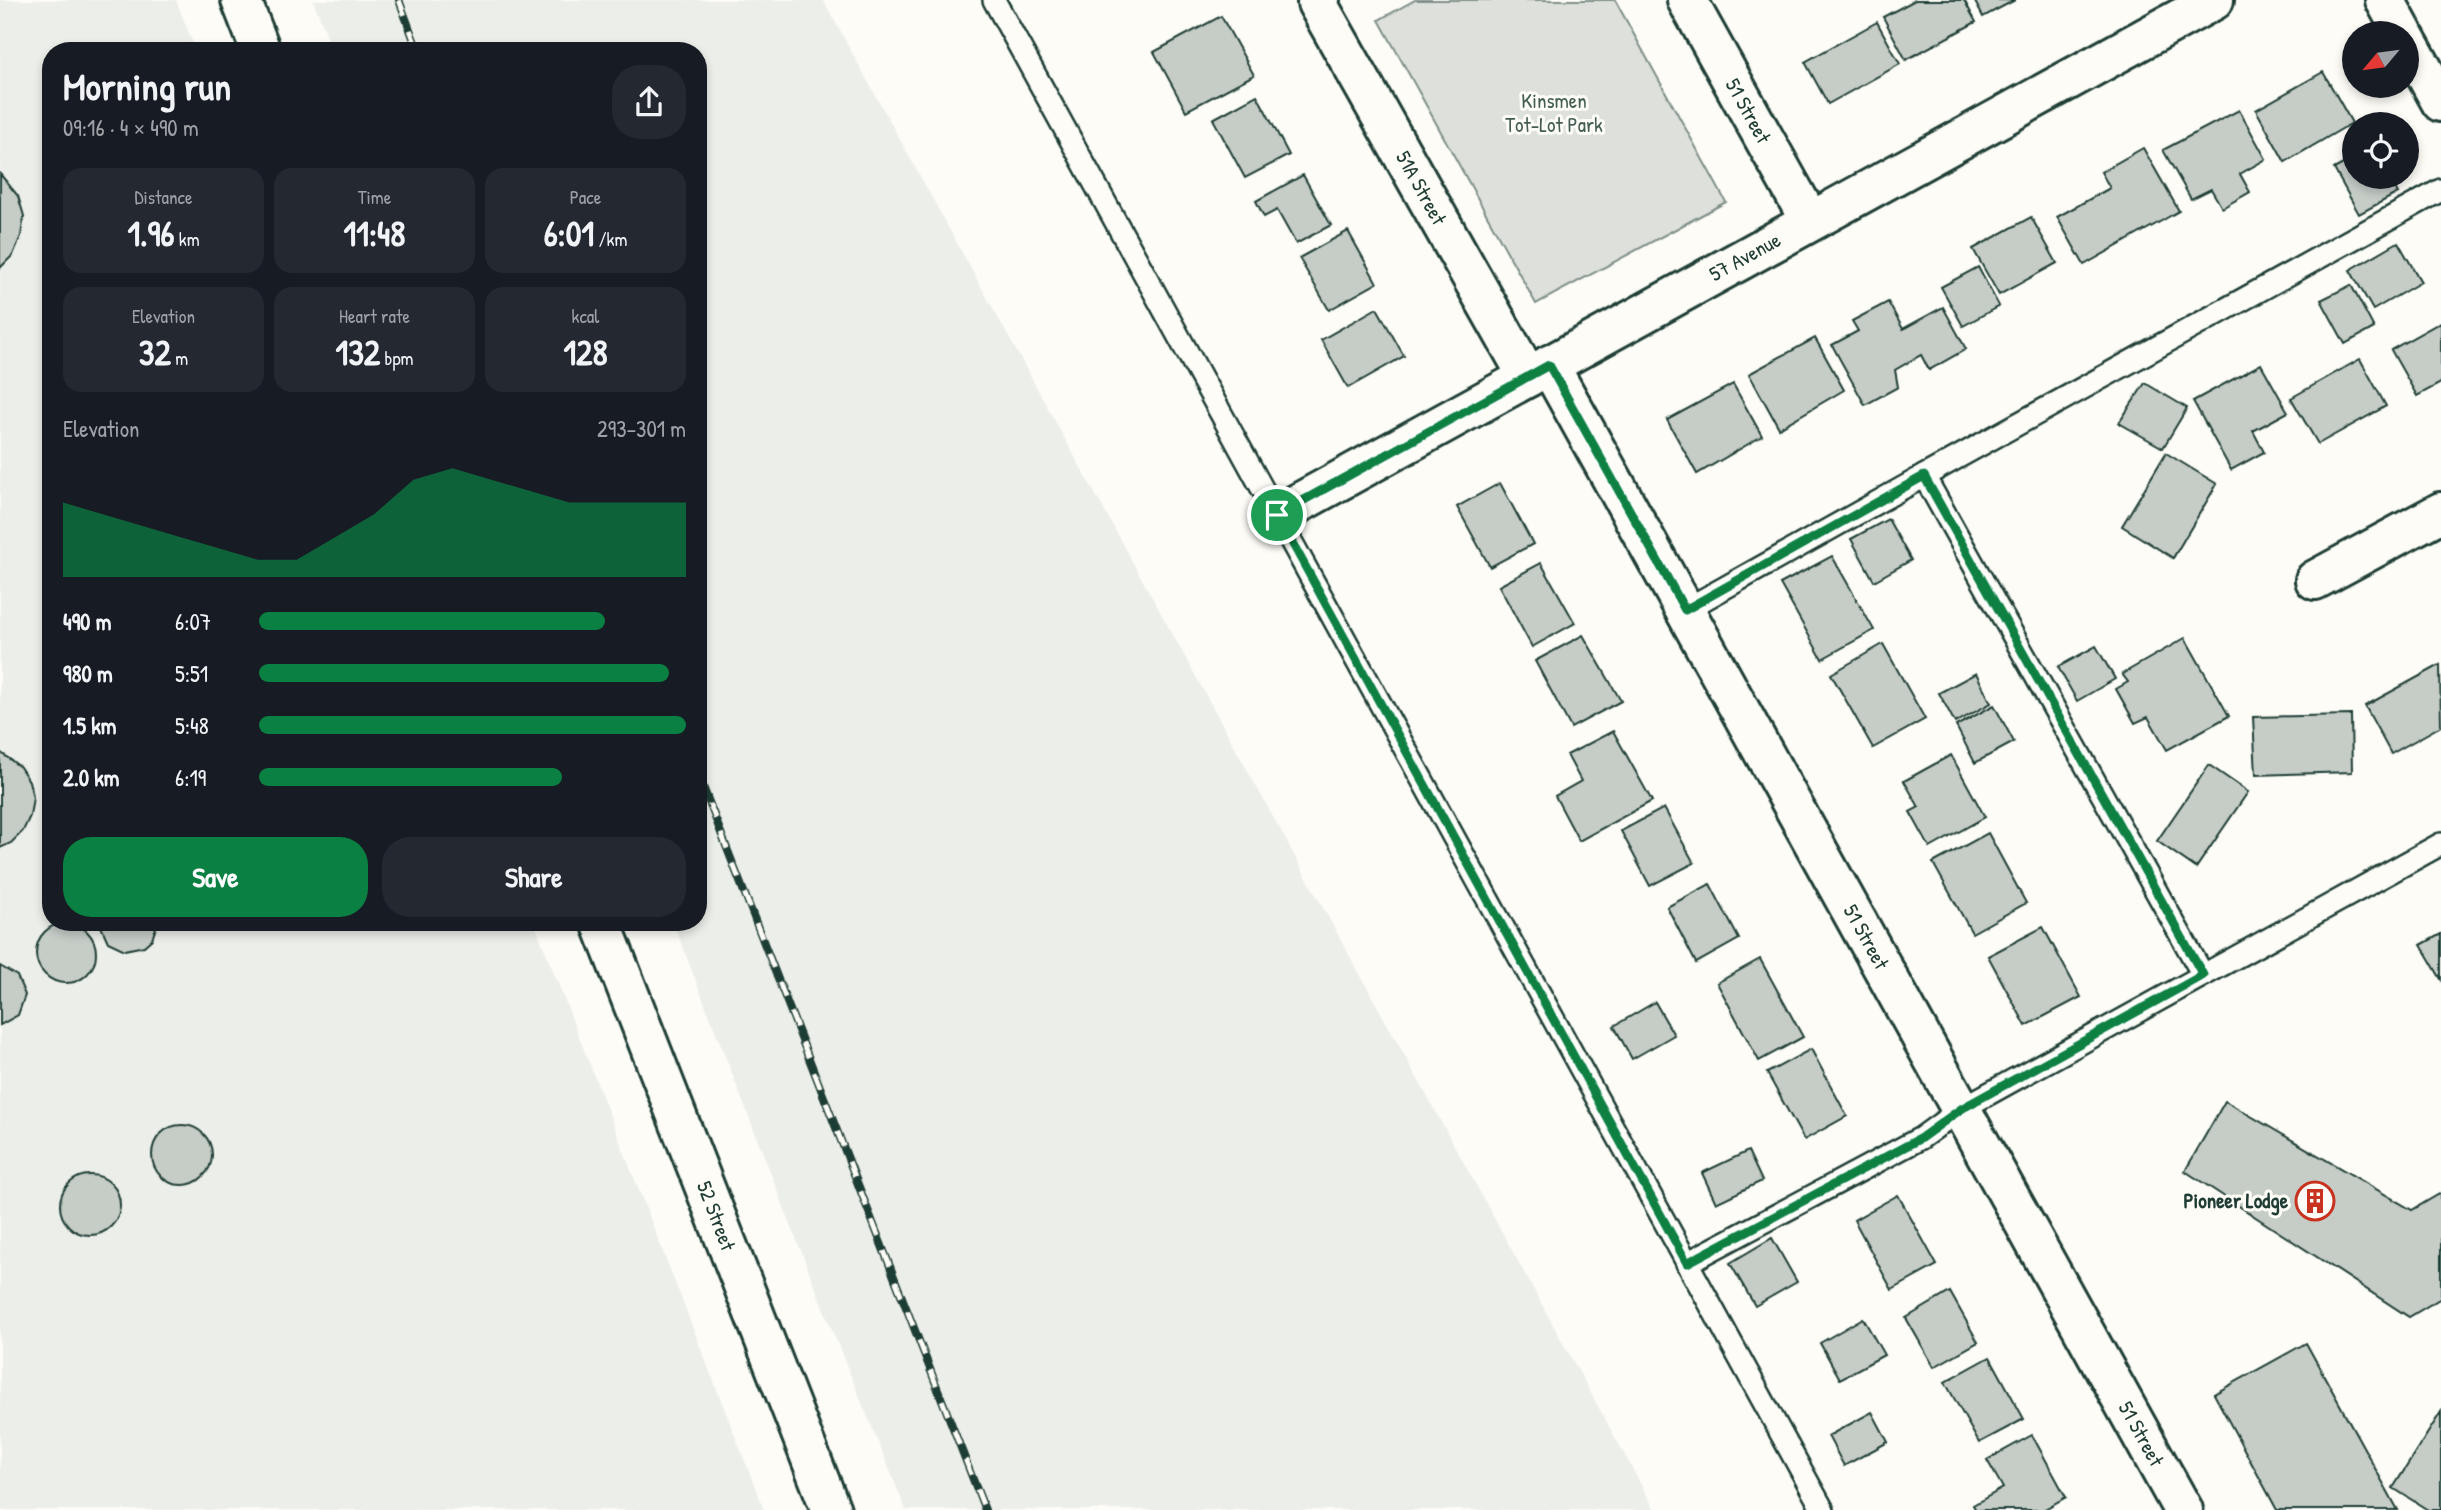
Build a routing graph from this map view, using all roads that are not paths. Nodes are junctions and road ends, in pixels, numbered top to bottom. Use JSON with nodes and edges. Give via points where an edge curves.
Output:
{"nodes":[{"id":1,"x":241,"y":0,"type":"edge"},
{"id":2,"x":994,"y":0,"type":"edge"},
{"id":3,"x":1320,"y":0,"type":"edge"},
{"id":4,"x":1687,"y":0,"type":"edge"},
{"id":5,"x":2214,"y":0,"type":"edge"},
{"id":6,"x":2385,"y":0,"type":"edge"},
{"id":7,"x":2396,"y":21,"type":"edge"},
{"id":8,"x":257,"y":42,"type":"edge"},
{"id":9,"x":2419,"y":62,"type":"edge"},
{"id":10,"x":2441,"y":102,"type":"edge"},
{"id":11,"x":2441,"y":190,"type":"edge"},
{"id":12,"x":1810,"y":221,"type":"junction"},
{"id":13,"x":1538,"y":371,"type":"junction"},
{"id":14,"x":1924,"y":476,"type":"junction"},
{"id":15,"x":2441,"y":512,"type":"edge"},
{"id":16,"x":1277,"y":515,"type":"junction"},
{"id":17,"x":2315,"y":580,"type":"dead end"},
{"id":18,"x":1685,"y":610,"type":"junction"},
{"id":19,"x":2441,"y":844,"type":"edge"},
{"id":20,"x":605,"y":931,"type":"edge"},
{"id":21,"x":2203,"y":975,"type":"junction"},
{"id":22,"x":1961,"y":1109,"type":"junction"},
{"id":23,"x":1687,"y":1263,"type":"junction"},
{"id":24,"x":831,"y":1510,"type":"edge"},
{"id":25,"x":1823,"y":1510,"type":"edge"},
{"id":26,"x":2183,"y":1510,"type":"edge"}],
"edges":[{"from":1,"to":8,"type":"street"},
{"from":2,"to":16,"type":"lane"},
{"from":3,"to":13,"type":"street","name":"51A Street","via":[[1317,3]]},
{"from":4,"to":12,"type":"street","name":"51 Street"},
{"from":5,"to":12,"type":"street","name":"57 Avenue"},
{"from":6,"to":7,"type":"street"},
{"from":9,"to":10,"type":"street"},
{"from":11,"to":14,"type":"lane"},
{"from":12,"to":13,"type":"street","name":"57 Avenue"},
{"from":13,"to":16,"type":"street","name":"57 Avenue"},
{"from":13,"to":18,"type":"street","name":"51 Street"},
{"from":14,"to":18,"type":"lane"},
{"from":14,"to":21,"type":"lane"},
{"from":15,"to":17,"type":"street"},
{"from":16,"to":23,"type":"lane"},
{"from":18,"to":22,"type":"street","name":"51 Street"},
{"from":19,"to":21,"type":"lane"},
{"from":20,"to":24,"type":"street","name":"52 Street"},
{"from":21,"to":22,"type":"lane"},
{"from":22,"to":23,"type":"lane","via":[[1921,1138]]},
{"from":22,"to":26,"type":"street","name":"51 Street"},
{"from":23,"to":25,"type":"lane"}]}
